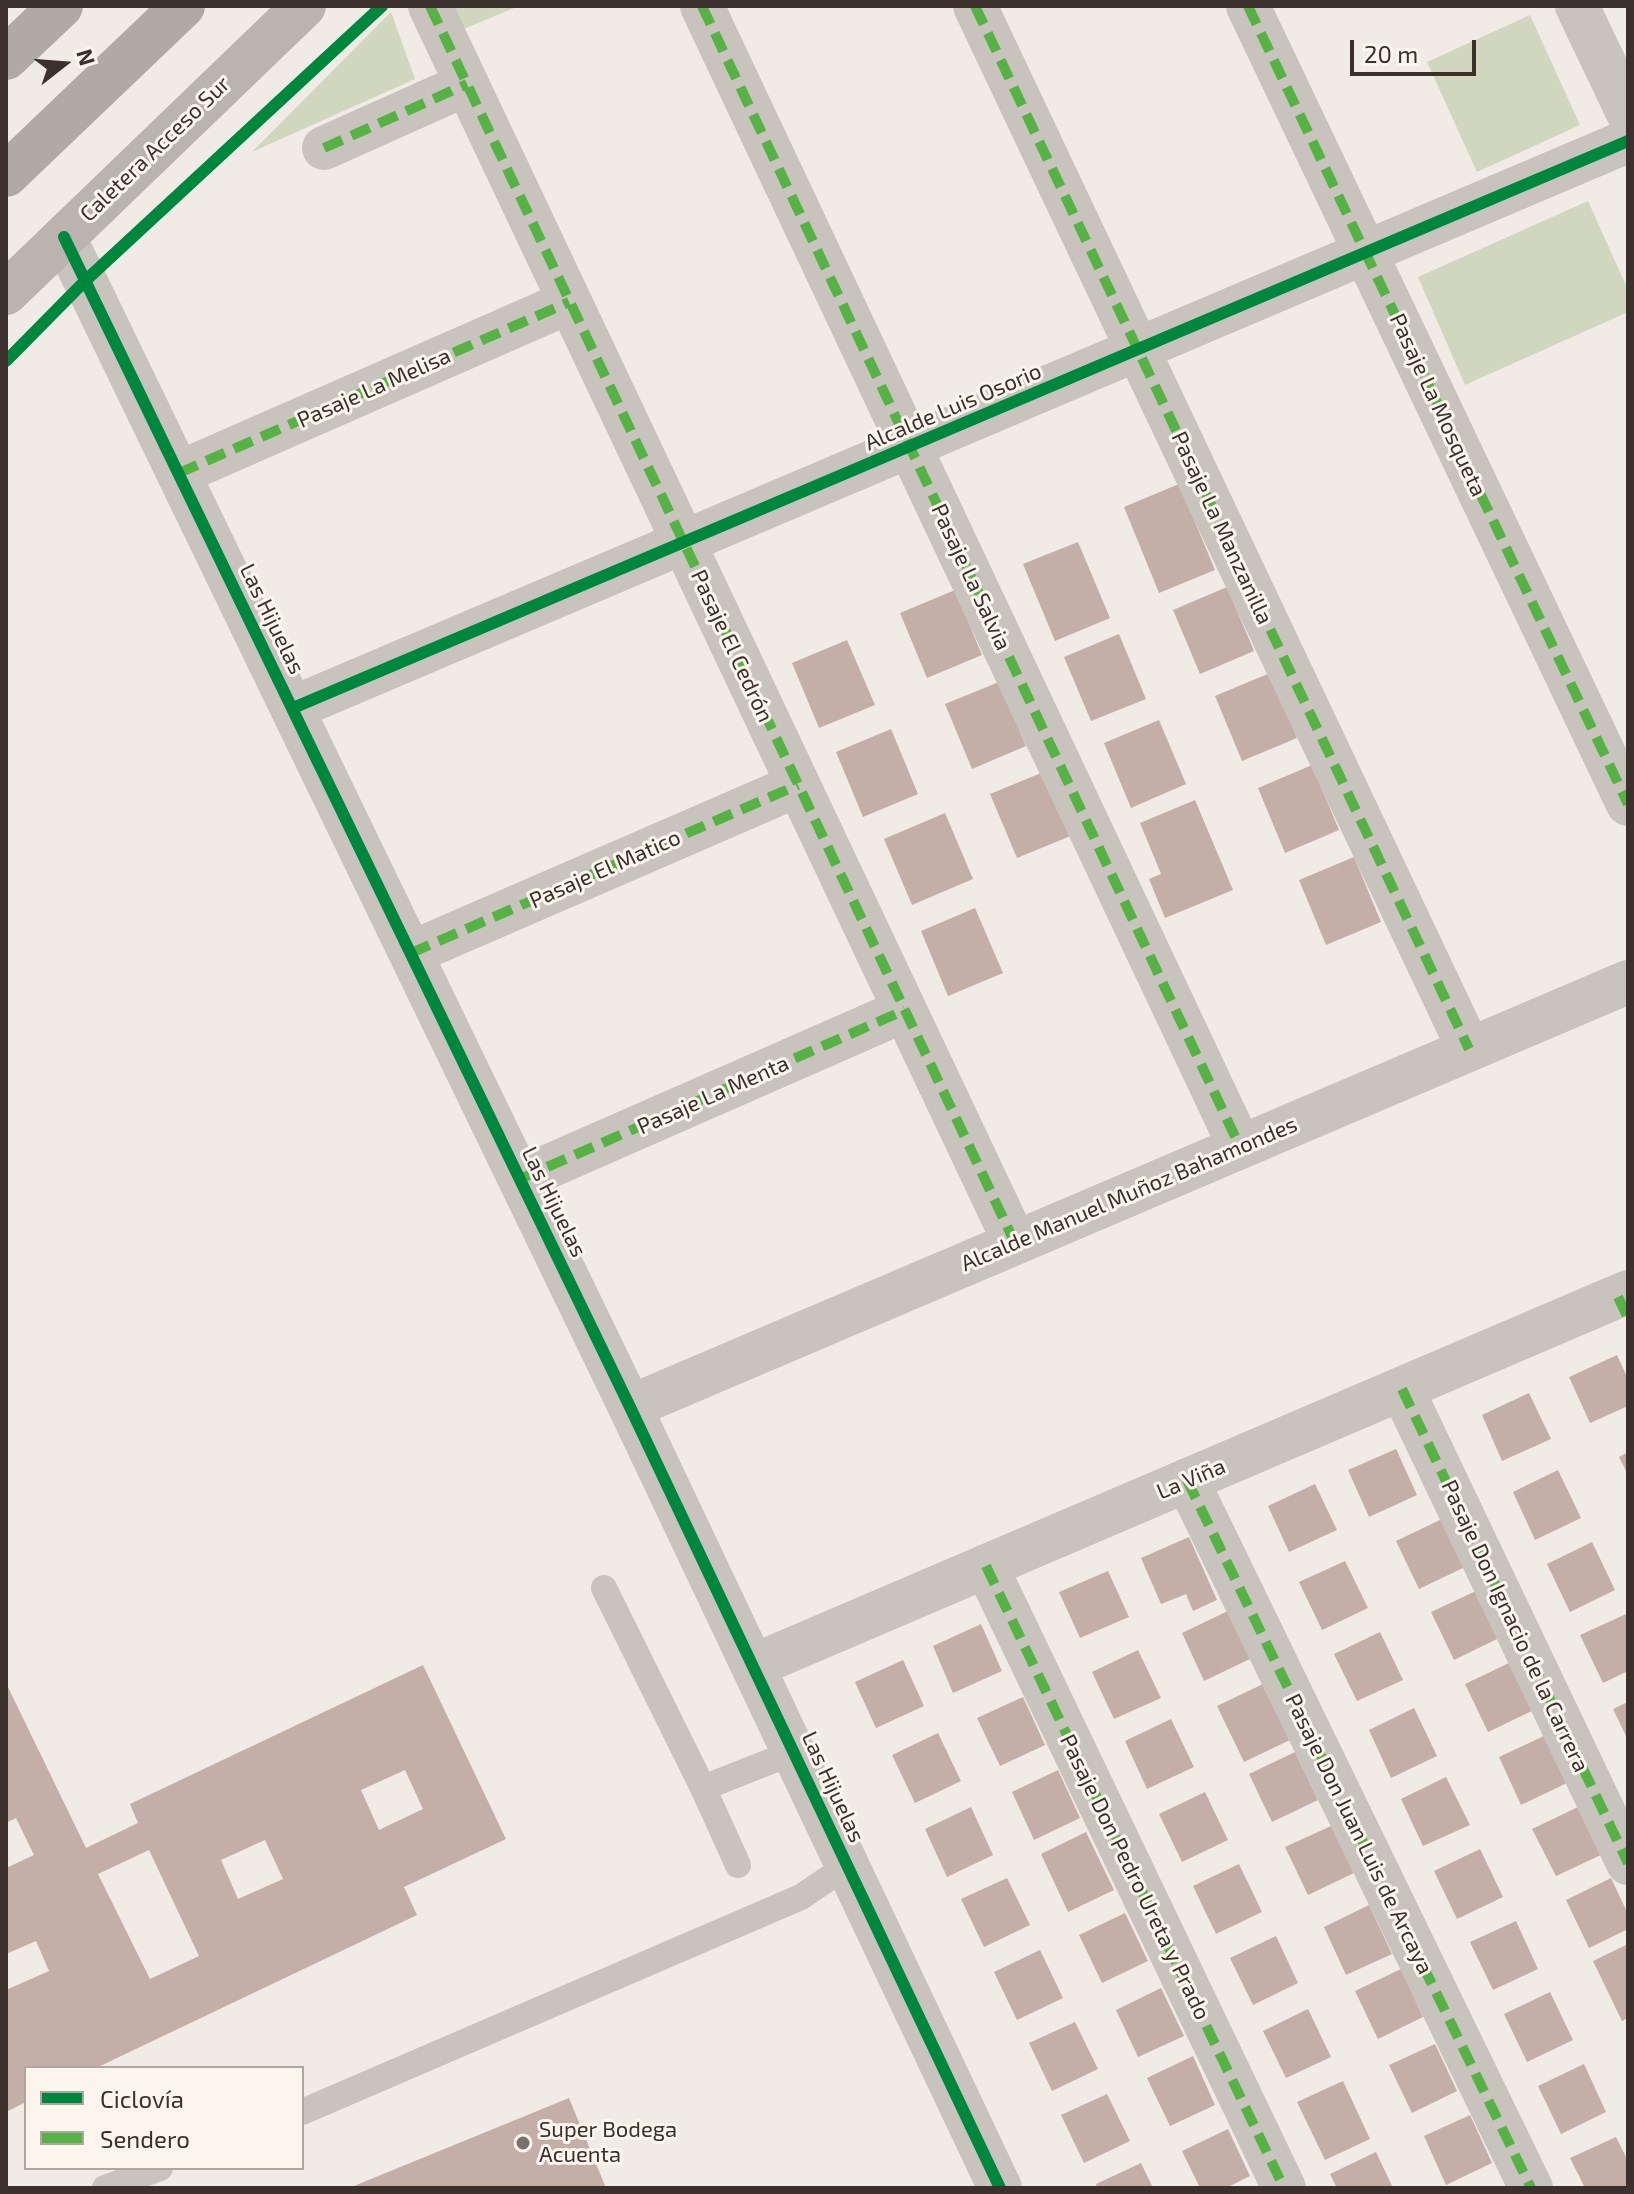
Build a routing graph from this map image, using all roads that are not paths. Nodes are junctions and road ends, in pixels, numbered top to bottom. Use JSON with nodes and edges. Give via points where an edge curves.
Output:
{"nodes":[{"id":1,"x":61,"y":6,"type":"edge"},
{"id":2,"x":183,"y":6,"type":"edge"},
{"id":3,"x":304,"y":6,"type":"edge"},
{"id":4,"x":430,"y":6,"type":"edge"},
{"id":5,"x":702,"y":6,"type":"edge"},
{"id":6,"x":975,"y":6,"type":"edge"},
{"id":7,"x":1248,"y":6,"type":"edge"},
{"id":8,"x":1577,"y":6,"type":"edge"},
{"id":9,"x":6,"y":58,"type":"edge"},
{"id":10,"x":467,"y":84,"type":"junction"},
{"id":11,"x":1628,"y":113,"type":"edge"},
{"id":12,"x":1628,"y":141,"type":"edge"},
{"id":13,"x":324,"y":148,"type":"dead end"},
{"id":14,"x":6,"y":175,"type":"edge"},
{"id":15,"x":64,"y":237,"type":"junction"},
{"id":16,"x":1366,"y":252,"type":"junction"},
{"id":17,"x":6,"y":293,"type":"edge"},
{"id":18,"x":569,"y":302,"type":"junction"},
{"id":19,"x":1138,"y":349,"type":"junction"},
{"id":20,"x":910,"y":447,"type":"junction"},
{"id":21,"x":179,"y":473,"type":"junction"},
{"id":22,"x":683,"y":542,"type":"junction"},
{"id":23,"x":293,"y":708,"type":"junction"},
{"id":24,"x":798,"y":785,"type":"junction"},
{"id":25,"x":1628,"y":804,"type":"edge"},
{"id":26,"x":411,"y":953,"type":"junction"},
{"id":27,"x":1628,"y":982,"type":"edge"},
{"id":28,"x":905,"y":1010,"type":"junction"},
{"id":29,"x":1469,"y":1049,"type":"junction"},
{"id":30,"x":1240,"y":1147,"type":"junction"},
{"id":31,"x":520,"y":1179,"type":"junction"},
{"id":32,"x":1015,"y":1243,"type":"junction"},
{"id":33,"x":1625,"y":1302,"type":"edge"},
{"id":34,"x":1402,"y":1389,"type":"junction"},
{"id":35,"x":630,"y":1407,"type":"junction"},
{"id":36,"x":1187,"y":1480,"type":"junction"},
{"id":37,"x":986,"y":1566,"type":"junction"},
{"id":38,"x":604,"y":1588,"type":"dead end"},
{"id":39,"x":753,"y":1666,"type":"junction"},
{"id":40,"x":794,"y":1752,"type":"junction"},
{"id":41,"x":703,"y":1788,"type":"junction"},
{"id":42,"x":1628,"y":1863,"type":"edge"},
{"id":43,"x":738,"y":1865,"type":"dead end"},
{"id":44,"x":848,"y":1865,"type":"junction"},
{"id":45,"x":304,"y":2111,"type":"edge"},
{"id":46,"x":154,"y":2170,"type":"edge"},
{"id":47,"x":105,"y":2188,"type":"edge"},
{"id":48,"x":1000,"y":2188,"type":"edge"},
{"id":49,"x":1284,"y":2188,"type":"edge"},
{"id":50,"x":1531,"y":2188,"type":"edge"}],
"edges":[{"from":1,"to":9,"type":"highway"},
{"from":2,"to":14,"type":"highway"},
{"from":3,"to":15,"type":"main road","name":"Caletera Acceso Sur"},
{"from":4,"to":10,"type":"street","name":"Pasaje El Cedrón"},
{"from":5,"to":20,"type":"street","name":"Pasaje La Salvia"},
{"from":6,"to":19,"type":"street","name":"Pasaje La Manzanilla"},
{"from":7,"to":16,"type":"street","name":"Pasaje La Mosqueta"},
{"from":8,"to":11,"type":"street"},
{"from":10,"to":13,"type":"street"},
{"from":10,"to":18,"type":"street","name":"Pasaje El Cedrón"},
{"from":12,"to":16,"type":"street","name":"Alcalde Luis Osorio"},
{"from":15,"to":17,"type":"main road","name":"Caletera Acceso Sur"},
{"from":15,"to":21,"type":"street","name":"Las Hijuelas"},
{"from":16,"to":19,"type":"street","name":"Alcalde Luis Osorio"},
{"from":16,"to":25,"type":"street","name":"Pasaje La Mosqueta"},
{"from":18,"to":21,"type":"street","name":"Pasaje La Melisa"},
{"from":18,"to":22,"type":"street","name":"Pasaje El Cedrón"},
{"from":19,"to":20,"type":"street","name":"Alcalde Luis Osorio"},
{"from":19,"to":29,"type":"street","name":"Pasaje La Manzanilla"},
{"from":20,"to":22,"type":"street","name":"Alcalde Luis Osorio"},
{"from":20,"to":30,"type":"street","name":"Pasaje La Salvia"},
{"from":21,"to":23,"type":"street","name":"Las Hijuelas"},
{"from":22,"to":23,"type":"street","name":"Alcalde Luis Osorio"},
{"from":22,"to":24,"type":"street","name":"Pasaje El Cedrón"},
{"from":23,"to":26,"type":"street","name":"Las Hijuelas"},
{"from":24,"to":26,"type":"street","name":"Pasaje El Matico"},
{"from":24,"to":28,"type":"street","name":"Pasaje El Cedrón"},
{"from":26,"to":31,"type":"street","name":"Las Hijuelas"},
{"from":27,"to":29,"type":"street","name":"Alcalde Manuel Muñoz Bahamondes"},
{"from":28,"to":31,"type":"street","name":"Pasaje La Menta"},
{"from":28,"to":32,"type":"street","name":"Pasaje El Cedrón"},
{"from":29,"to":30,"type":"street","name":"Alcalde Manuel Muñoz Bahamondes"},
{"from":30,"to":32,"type":"street","name":"Alcalde Manuel Muñoz Bahamondes"},
{"from":31,"to":35,"type":"street","name":"Las Hijuelas"},
{"from":32,"to":35,"type":"street","name":"Alcalde Manuel Muñoz Bahamondes"},
{"from":33,"to":34,"type":"street","name":"La Viña"},
{"from":34,"to":36,"type":"street","name":"La Viña"},
{"from":34,"to":42,"type":"street","name":"Pasaje Don Ignacio de la Carrera"},
{"from":35,"to":39,"type":"street","name":"Las Hijuelas"},
{"from":36,"to":37,"type":"street","name":"La Viña"},
{"from":36,"to":50,"type":"street","name":"Pasaje Don Juan Luis de Arcaya"},
{"from":37,"to":39,"type":"street","name":"La Viña"},
{"from":37,"to":49,"type":"street","name":"Pasaje Don Pedro Ureta y Prado"},
{"from":38,"to":41,"type":"lane"},
{"from":39,"to":40,"type":"street","name":"Las Hijuelas"},
{"from":40,"to":41,"type":"lane"},
{"from":40,"to":44,"type":"street","name":"Las Hijuelas"},
{"from":41,"to":43,"type":"lane"},
{"from":44,"to":45,"type":"lane","via":[[801,1897]]},
{"from":44,"to":48,"type":"street","name":"Las Hijuelas"},
{"from":46,"to":47,"type":"lane"}]}
